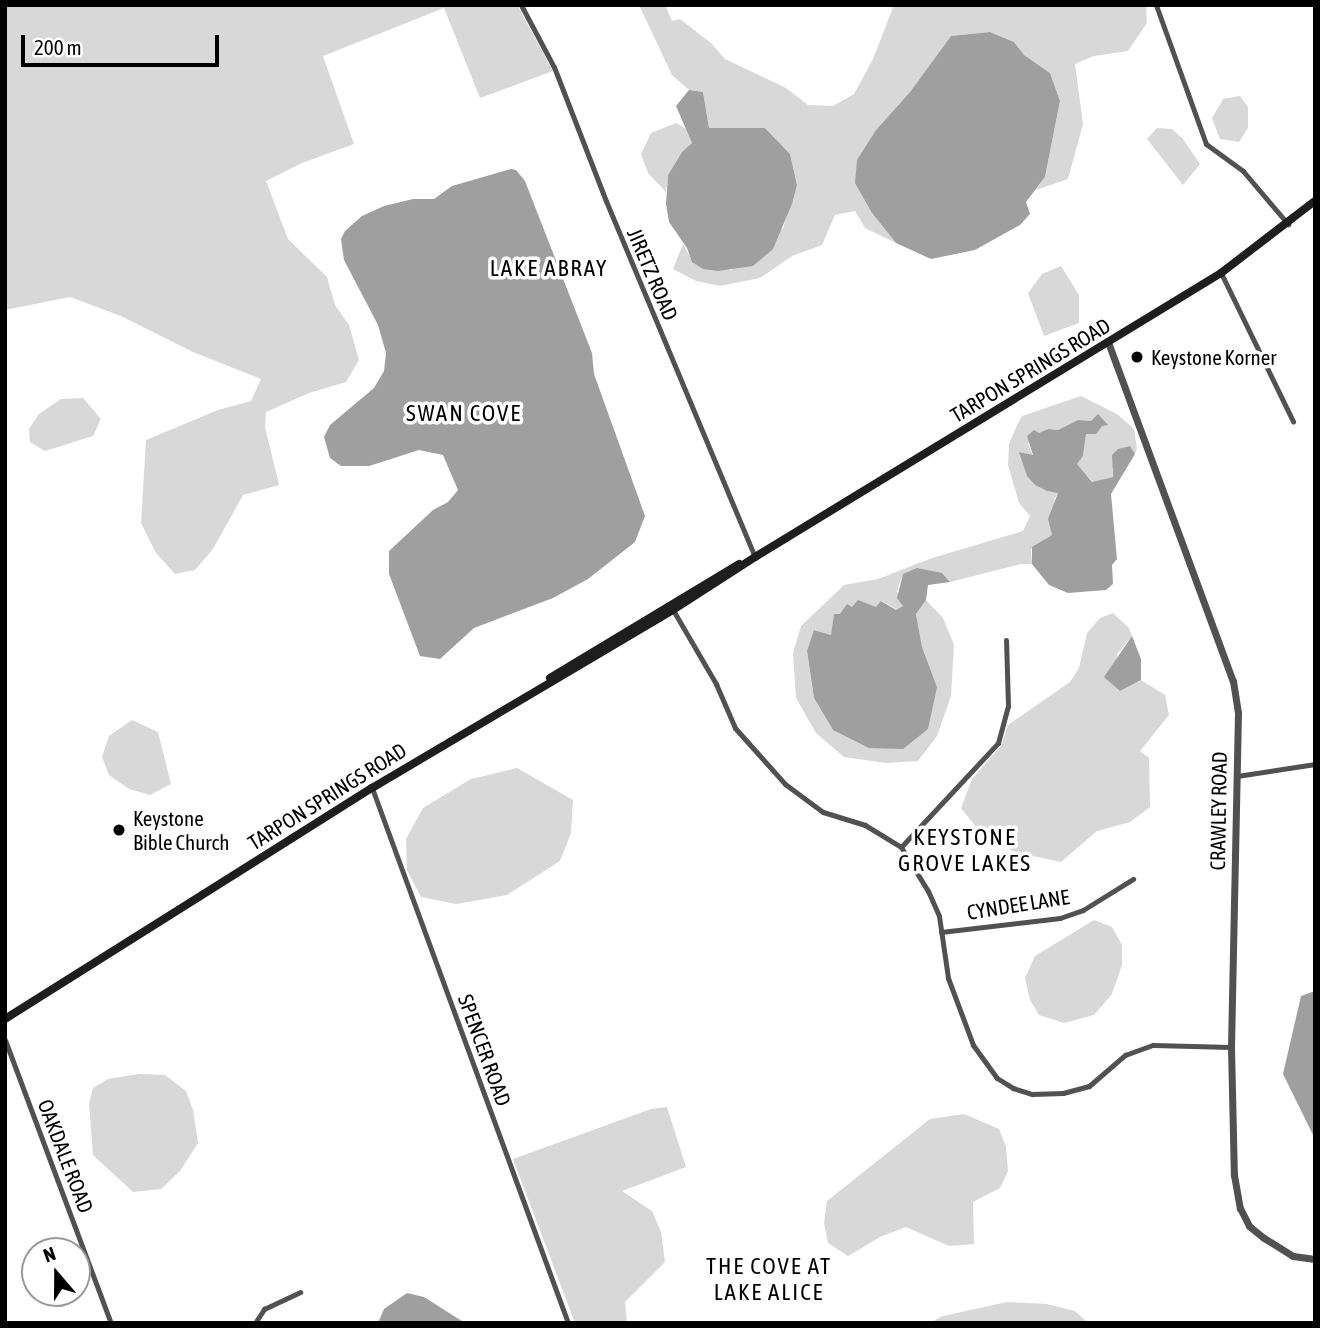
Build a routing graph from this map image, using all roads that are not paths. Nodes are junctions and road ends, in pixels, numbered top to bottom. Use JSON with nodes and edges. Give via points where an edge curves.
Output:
{"nodes":[{"id":1,"x":521,"y":5,"type":"edge"},
{"id":2,"x":1156,"y":5,"type":"edge"},
{"id":3,"x":1315,"y":201,"type":"edge"},
{"id":4,"x":1288,"y":224,"type":"junction"},
{"id":5,"x":1221,"y":273,"type":"junction"},
{"id":6,"x":1108,"y":342,"type":"junction"},
{"id":7,"x":1293,"y":421,"type":"dead end"},
{"id":8,"x":755,"y":557,"type":"junction"},
{"id":9,"x":671,"y":607,"type":"junction"},
{"id":10,"x":1006,"y":640,"type":"dead end"},
{"id":11,"x":1315,"y":764,"type":"edge"},
{"id":12,"x":1237,"y":776,"type":"junction"},
{"id":13,"x":372,"y":788,"type":"junction"},
{"id":14,"x":901,"y":847,"type":"junction"},
{"id":15,"x":1133,"y":879,"type":"dead end"},
{"id":16,"x":941,"y":932,"type":"junction"},
{"id":17,"x":5,"y":1019,"type":"edge"},
{"id":18,"x":5,"y":1040,"type":"edge"},
{"id":19,"x":1231,"y":1047,"type":"junction"},
{"id":20,"x":1315,"y":1259,"type":"edge"},
{"id":21,"x":300,"y":1292,"type":"dead end"},
{"id":22,"x":111,"y":1323,"type":"edge"},
{"id":23,"x":255,"y":1323,"type":"edge"},
{"id":24,"x":568,"y":1323,"type":"edge"}],
"edges":[{"from":1,"to":8,"type":"street","name":"JIRETZ ROAD","via":[[554,67]]},
{"from":2,"to":4,"type":"street","via":[[1206,144],[1243,171]]},
{"from":3,"to":4,"type":"main road","name":"TARPON SPRINGS ROAD"},
{"from":4,"to":5,"type":"main road","name":"TARPON SPRINGS ROAD"},
{"from":5,"to":6,"type":"main road","name":"TARPON SPRINGS ROAD"},
{"from":5,"to":7,"type":"street"},
{"from":6,"to":8,"type":"main road","name":"TARPON SPRINGS ROAD"},
{"from":6,"to":12,"type":"street","name":"CRAWLEY ROAD","via":[[1233,681],[1238,713]]},
{"from":8,"to":9,"type":"main road","name":"TARPON SPRINGS ROAD"},
{"from":9,"to":13,"type":"main road","name":"TARPON SPRINGS ROAD"},
{"from":9,"to":14,"type":"street","via":[[716,684],[735,728],[785,784],[823,812],[865,825]]},
{"from":10,"to":14,"type":"street","via":[[1008,706],[998,743]]},
{"from":11,"to":12,"type":"street"},
{"from":12,"to":19,"type":"street","name":"CRAWLEY ROAD"},
{"from":13,"to":17,"type":"main road","name":"TARPON SPRINGS ROAD"},
{"from":13,"to":24,"type":"street","name":"SPENCER ROAD"},
{"from":14,"to":16,"type":"street","via":[[928,891]]},
{"from":15,"to":16,"type":"street","name":"CYNDEE LANE","via":[[1083,910],[1060,918]]},
{"from":16,"to":19,"type":"street","via":[[948,978],[972,1045],[997,1079],[1013,1088],[1032,1094],[1089,1086],[1125,1055],[1153,1045]]},
{"from":18,"to":22,"type":"street","name":"OAKDALE ROAD"},
{"from":19,"to":20,"type":"street","name":"CRAWLEY ROAD","via":[[1234,1175],[1240,1209],[1249,1226],[1264,1238],[1293,1256]]},
{"from":21,"to":23,"type":"street","via":[[264,1310]]}]}
